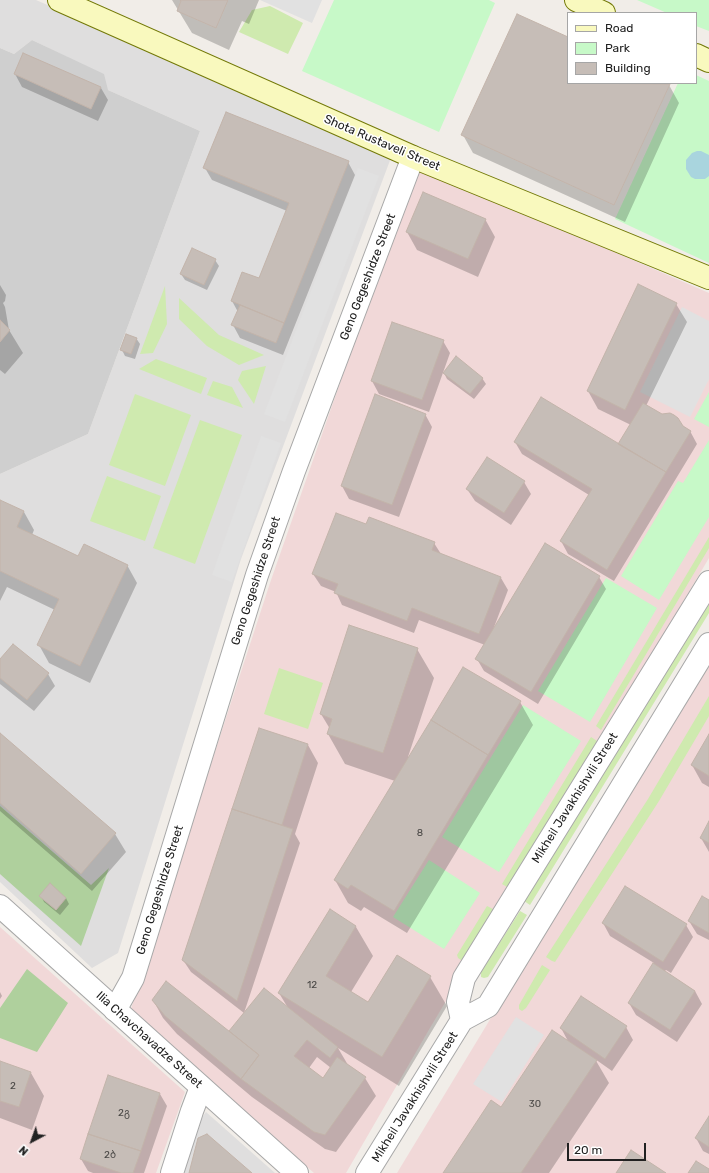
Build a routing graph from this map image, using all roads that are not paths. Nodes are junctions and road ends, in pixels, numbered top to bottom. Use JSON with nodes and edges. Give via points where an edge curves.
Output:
{"nodes":[{"id":1,"x":59,"y":0,"type":"edge"},
{"id":2,"x":576,"y":0,"type":"edge"},
{"id":3,"x":602,"y":12,"type":"edge"},
{"id":4,"x":697,"y":55,"type":"edge"},
{"id":5,"x":709,"y":61,"type":"edge"},
{"id":6,"x":413,"y":157,"type":"junction"},
{"id":7,"x":709,"y":278,"type":"edge"},
{"id":8,"x":709,"y":582,"type":"edge"},
{"id":9,"x":709,"y":644,"type":"edge"},
{"id":10,"x":0,"y":906,"type":"edge"},
{"id":11,"x":115,"y":1010,"type":"junction"},
{"id":12,"x":462,"y":1020,"type":"junction"},
{"id":13,"x":201,"y":1087,"type":"junction"},
{"id":14,"x":172,"y":1173,"type":"edge"},
{"id":15,"x":297,"y":1173,"type":"edge"},
{"id":16,"x":368,"y":1173,"type":"edge"}],
"edges":[{"from":1,"to":6,"type":"main road","name":"Shota Rustaveli Street"},
{"from":2,"to":3,"type":"main road"},
{"from":4,"to":5,"type":"main road"},
{"from":6,"to":7,"type":"main road","name":"Shota Rustaveli Street"},
{"from":6,"to":11,"type":"street","name":"Geno Gegeshidze Street","via":[[262,560],[133,978]]},
{"from":8,"to":12,"type":"street","name":"Mikheil Javakhishvili Street","via":[[464,978],[458,1002]]},
{"from":9,"to":12,"type":"street","name":"Mikheil Javakhishvili Street","via":[[488,1006]]},
{"from":10,"to":11,"type":"street","name":"Ilia Chavchavadze Street"},
{"from":11,"to":13,"type":"street","name":"Ilia Chavchavadze Street"},
{"from":12,"to":16,"type":"street","name":"Mikheil Javakhishvili Street"},
{"from":13,"to":14,"type":"street"},
{"from":13,"to":15,"type":"street","name":"Ilia Chavchavadze Street"}]}
